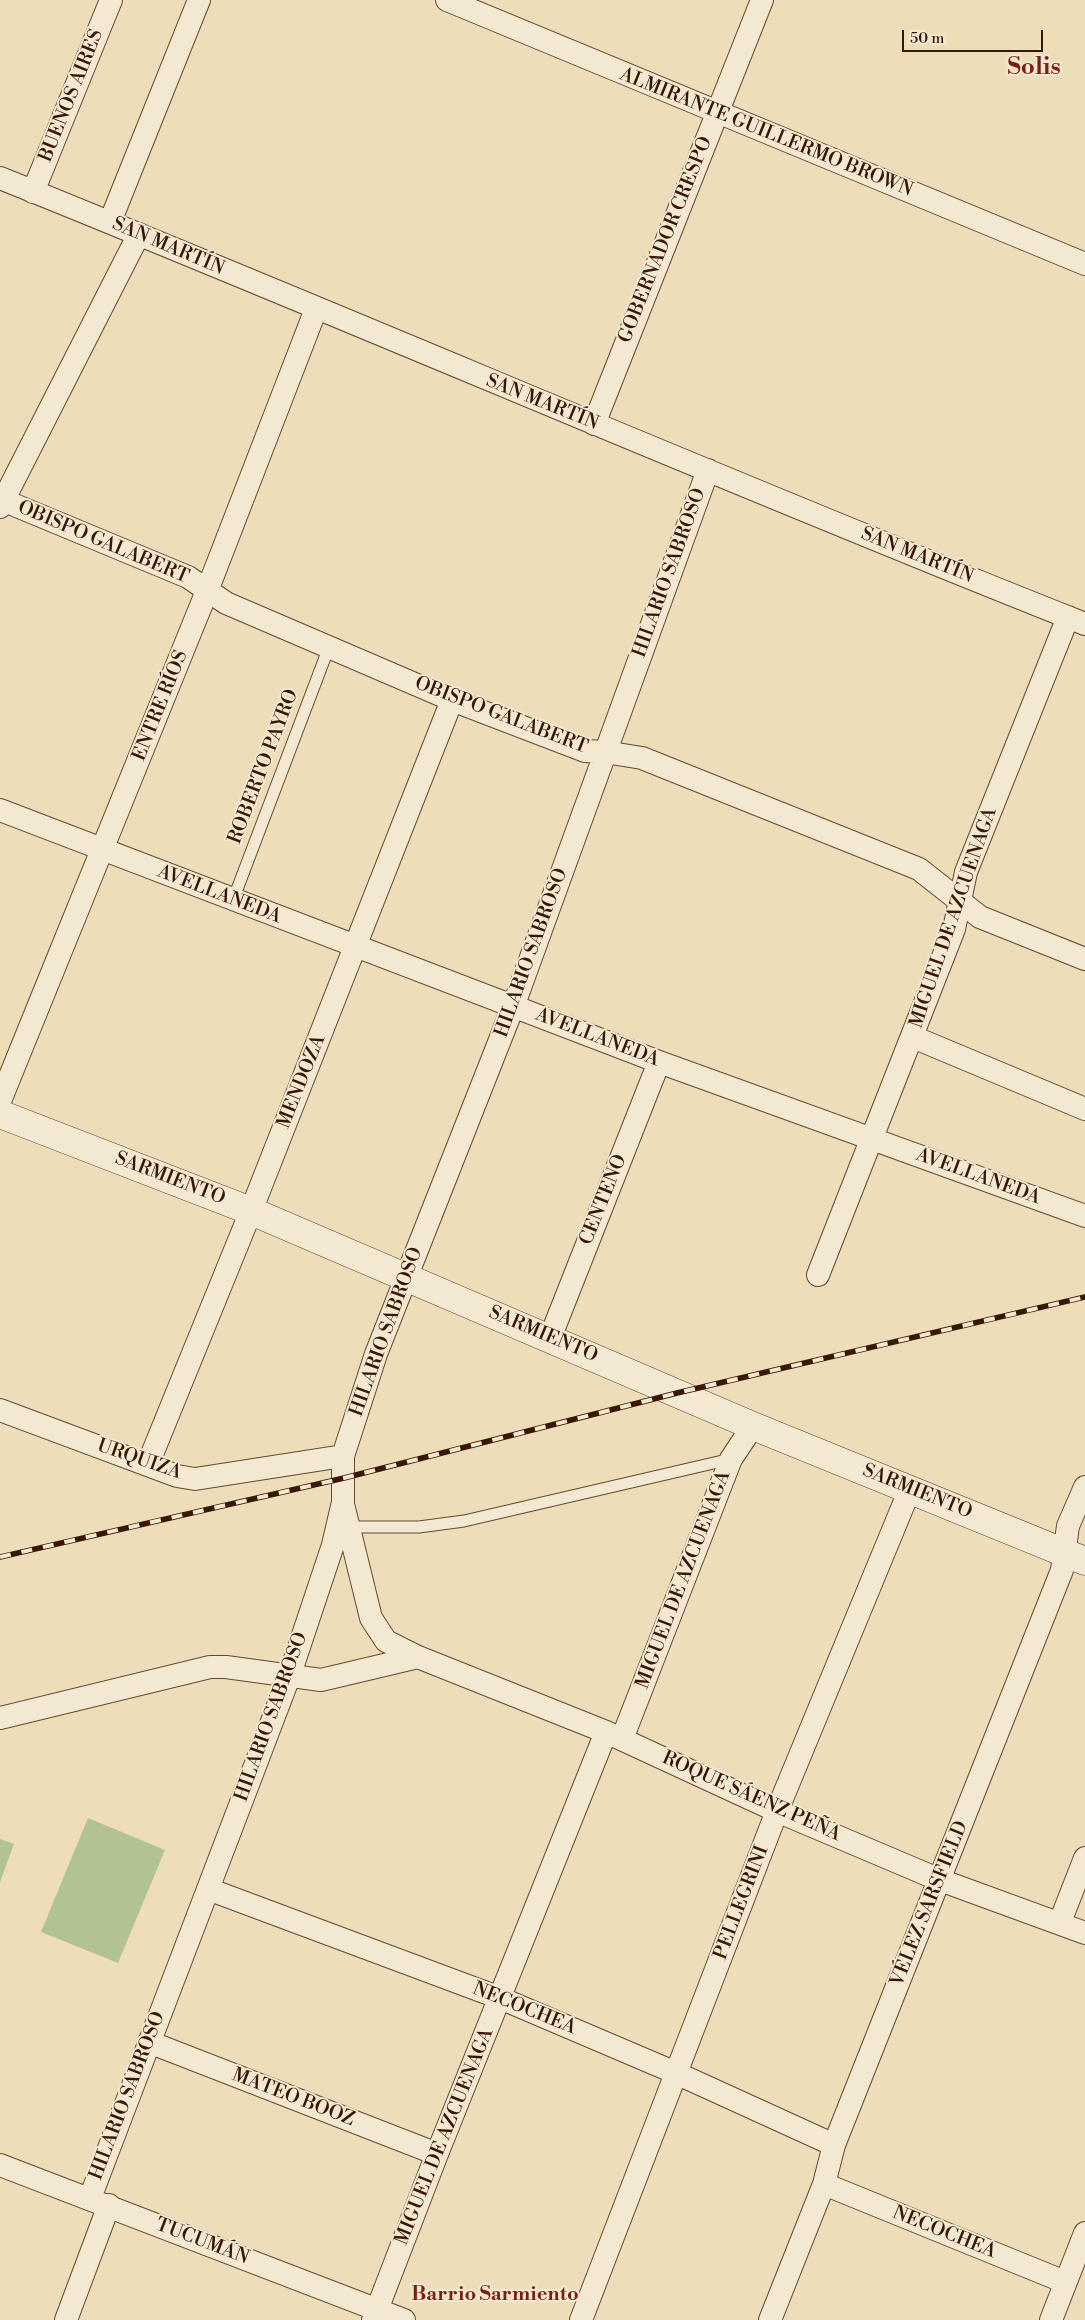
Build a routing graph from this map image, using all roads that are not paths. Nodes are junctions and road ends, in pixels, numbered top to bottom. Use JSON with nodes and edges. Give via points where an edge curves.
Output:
{"nodes":[{"id":1,"x":111,"y":0,"type":"edge"},
{"id":2,"x":199,"y":0,"type":"edge"},
{"id":3,"x":447,"y":0,"type":"edge"},
{"id":4,"x":762,"y":0,"type":"edge"},
{"id":5,"x":470,"y":4,"type":"edge"},
{"id":6,"x":717,"y":112,"type":"junction"},
{"id":7,"x":0,"y":178,"type":"edge"},
{"id":8,"x":33,"y":192,"type":"junction"},
{"id":9,"x":110,"y":222,"type":"junction"},
{"id":10,"x":139,"y":234,"type":"junction"},
{"id":11,"x":1085,"y":264,"type":"edge"},
{"id":12,"x":316,"y":309,"type":"junction"},
{"id":13,"x":594,"y":424,"type":"junction"},
{"id":14,"x":708,"y":470,"type":"junction"},
{"id":15,"x":1,"y":502,"type":"edge"},
{"id":16,"x":207,"y":591,"type":"junction"},
{"id":17,"x":1076,"y":621,"type":"edge"},
{"id":18,"x":329,"y":647,"type":"junction"},
{"id":19,"x":452,"y":700,"type":"junction"},
{"id":20,"x":605,"y":752,"type":"junction"},
{"id":21,"x":0,"y":810,"type":"edge"},
{"id":22,"x":103,"y":851,"type":"junction"},
{"id":23,"x":959,"y":899,"type":"junction"},
{"id":24,"x":233,"y":900,"type":"junction"},
{"id":25,"x":356,"y":947,"type":"junction"},
{"id":26,"x":1085,"y":959,"type":"edge"},
{"id":27,"x":513,"y":1006,"type":"junction"},
{"id":28,"x":913,"y":1037,"type":"junction"},
{"id":29,"x":659,"y":1062,"type":"junction"},
{"id":30,"x":0,"y":1101,"type":"edge"},
{"id":31,"x":1085,"y":1109,"type":"edge"},
{"id":32,"x":0,"y":1114,"type":"edge"},
{"id":33,"x":872,"y":1138,"type":"junction"},
{"id":34,"x":251,"y":1211,"type":"junction"},
{"id":35,"x":1085,"y":1216,"type":"edge"},
{"id":36,"x":818,"y":1275,"type":"dead end"},
{"id":37,"x":407,"y":1276,"type":"junction"},
{"id":38,"x":550,"y":1338,"type":"junction"},
{"id":39,"x":0,"y":1410,"type":"edge"},
{"id":40,"x":753,"y":1426,"type":"junction"},
{"id":41,"x":343,"y":1456,"type":"junction"},
{"id":42,"x":731,"y":1459,"type":"junction"},
{"id":43,"x":148,"y":1464,"type":"junction"},
{"id":44,"x":910,"y":1488,"type":"junction"},
{"id":45,"x":1085,"y":1488,"type":"edge"},
{"id":46,"x":343,"y":1502,"type":"junction"},
{"id":47,"x":349,"y":1527,"type":"junction"},
{"id":48,"x":1075,"y":1557,"type":"edge"},
{"id":49,"x":418,"y":1657,"type":"junction"},
{"id":50,"x":289,"y":1677,"type":"junction"},
{"id":51,"x":0,"y":1718,"type":"edge"},
{"id":52,"x":614,"y":1736,"type":"junction"},
{"id":53,"x":778,"y":1811,"type":"junction"},
{"id":54,"x":1085,"y":1858,"type":"edge"},
{"id":55,"x":940,"y":1880,"type":"junction"},
{"id":56,"x":208,"y":1889,"type":"junction"},
{"id":57,"x":1060,"y":1922,"type":"junction"},
{"id":58,"x":1085,"y":1933,"type":"edge"},
{"id":59,"x":500,"y":1998,"type":"junction"},
{"id":60,"x":149,"y":2042,"type":"junction"},
{"id":61,"x":676,"y":2073,"type":"junction"},
{"id":62,"x":834,"y":2145,"type":"junction"},
{"id":63,"x":437,"y":2154,"type":"junction"},
{"id":64,"x":0,"y":2165,"type":"edge"},
{"id":65,"x":824,"y":2184,"type":"junction"},
{"id":66,"x":99,"y":2202,"type":"junction"},
{"id":67,"x":1085,"y":2233,"type":"edge"},
{"id":68,"x":1074,"y":2273,"type":"edge"},
{"id":69,"x":375,"y":2315,"type":"edge"},
{"id":70,"x":66,"y":2320,"type":"edge"},
{"id":71,"x":404,"y":2320,"type":"edge"},
{"id":72,"x":581,"y":2320,"type":"edge"},
{"id":73,"x":770,"y":2320,"type":"edge"},
{"id":74,"x":1051,"y":2320,"type":"edge"}],
"edges":[{"from":1,"to":8,"type":"street","name":"BUENOS AIRES"},
{"from":2,"to":9,"type":"street"},
{"from":3,"to":5,"type":"street","name":"ALMIRANTE GUILLERMO BROWN"},
{"from":4,"to":6,"type":"street","name":"GOBERNADOR CRESPO"},
{"from":5,"to":6,"type":"street","name":"ALMIRANTE GUILLERMO BROWN"},
{"from":6,"to":11,"type":"street","name":"ALMIRANTE GUILLERMO BROWN"},
{"from":6,"to":13,"type":"street","name":"GOBERNADOR CRESPO"},
{"from":7,"to":8,"type":"street","name":"SAN MARTÍN"},
{"from":8,"to":9,"type":"street","name":"SAN MARTÍN"},
{"from":9,"to":10,"type":"street","name":"SAN MARTÍN"},
{"from":10,"to":12,"type":"street","name":"SAN MARTÍN"},
{"from":10,"to":15,"type":"street"},
{"from":12,"to":13,"type":"street","name":"SAN MARTÍN"},
{"from":12,"to":16,"type":"street","name":"ENTRE RÍOS"},
{"from":13,"to":14,"type":"street","name":"SAN MARTÍN"},
{"from":14,"to":17,"type":"street","name":"SAN MARTÍN"},
{"from":14,"to":20,"type":"street","name":"HILARIO SABROSO"},
{"from":15,"to":16,"type":"street","name":"OBISPO GALABERT","via":[[188,577]]},
{"from":16,"to":18,"type":"street","name":"OBISPO GALABERT","via":[[226,603]]},
{"from":16,"to":22,"type":"street","name":"ENTRE RÍOS"},
{"from":17,"to":23,"type":"street","name":"MIGUEL DE AZCUENAGA","via":[[966,872]]},
{"from":18,"to":19,"type":"street","name":"OBISPO GALABERT"},
{"from":18,"to":24,"type":"lane","name":"ROBERTO PAYRO"},
{"from":19,"to":20,"type":"street","name":"OBISPO GALABERT","via":[[586,752]]},
{"from":19,"to":25,"type":"street","name":"MENDOZA"},
{"from":20,"to":23,"type":"street","name":"OBISPO GALABERT","via":[[642,758],[918,869]]},
{"from":20,"to":27,"type":"street","name":"HILARIO SABROSO"},
{"from":21,"to":22,"type":"street","name":"AVELLANEDA"},
{"from":22,"to":24,"type":"street","name":"AVELLANEDA"},
{"from":22,"to":30,"type":"street","name":"ENTRE RÍOS"},
{"from":23,"to":26,"type":"street","name":"OBISPO GALABERT","via":[[980,917]]},
{"from":23,"to":28,"type":"street","name":"MIGUEL DE AZCUENAGA","via":[[954,929]]},
{"from":24,"to":25,"type":"street","name":"AVELLANEDA"},
{"from":25,"to":27,"type":"street","name":"AVELLANEDA"},
{"from":25,"to":34,"type":"street","name":"MENDOZA"},
{"from":27,"to":29,"type":"street","name":"AVELLANEDA"},
{"from":27,"to":37,"type":"street","name":"HILARIO SABROSO"},
{"from":28,"to":31,"type":"street"},
{"from":28,"to":33,"type":"street","name":"MIGUEL DE AZCUENAGA"},
{"from":29,"to":33,"type":"street","name":"AVELLANEDA"},
{"from":29,"to":38,"type":"street","name":"CENTENO"},
{"from":32,"to":34,"type":"street","name":"SARMIENTO"},
{"from":33,"to":35,"type":"street","name":"AVELLANEDA"},
{"from":33,"to":36,"type":"street","name":"MIGUEL DE AZCUENAGA"},
{"from":34,"to":37,"type":"street","name":"SARMIENTO"},
{"from":34,"to":43,"type":"street","name":"MENDOZA"},
{"from":37,"to":38,"type":"street","name":"SARMIENTO"},
{"from":37,"to":41,"type":"street","name":"HILARIO SABROSO","via":[[376,1354]]},
{"from":38,"to":40,"type":"street","name":"SARMIENTO"},
{"from":39,"to":43,"type":"street","name":"URQUIZA"},
{"from":40,"to":42,"type":"street","name":"MIGUEL DE AZCUENAGA"},
{"from":40,"to":44,"type":"street","name":"SARMIENTO"},
{"from":41,"to":43,"type":"street","name":"URQUIZA","via":[[195,1479],[177,1476]]},
{"from":41,"to":46,"type":"street","name":"HILARIO SABROSO"},
{"from":42,"to":47,"type":"lane","via":[[464,1521],[419,1527]]},
{"from":42,"to":52,"type":"street","name":"MIGUEL DE AZCUENAGA"},
{"from":44,"to":48,"type":"street","name":"SARMIENTO"},
{"from":44,"to":53,"type":"street","name":"PELLEGRINI"},
{"from":45,"to":48,"type":"street","name":"VÉLEZ SARSFIELD","via":[[1068,1526]]},
{"from":46,"to":47,"type":"street","name":"ROQUE SÁENZ PEÑA"},
{"from":46,"to":50,"type":"street","name":"HILARIO SABROSO","via":[[333,1545]]},
{"from":47,"to":49,"type":"street","name":"ROQUE SÁENZ PEÑA","via":[[376,1628],[386,1641]]},
{"from":48,"to":55,"type":"street","name":"VÉLEZ SARSFIELD","via":[[1062,1570]]},
{"from":49,"to":50,"type":"street","via":[[321,1680]]},
{"from":49,"to":52,"type":"street","name":"ROQUE SÁENZ PEÑA"},
{"from":50,"to":51,"type":"street","via":[[210,1667]]},
{"from":50,"to":56,"type":"street","name":"HILARIO SABROSO"},
{"from":52,"to":53,"type":"street","name":"ROQUE SÁENZ PEÑA"},
{"from":52,"to":59,"type":"street","name":"MIGUEL DE AZCUENAGA"},
{"from":53,"to":55,"type":"street","name":"ROQUE SÁENZ PEÑA"},
{"from":53,"to":61,"type":"street","name":"PELLEGRINI"},
{"from":54,"to":57,"type":"street"},
{"from":55,"to":57,"type":"street","name":"ROQUE SÁENZ PEÑA"},
{"from":55,"to":62,"type":"street","name":"VÉLEZ SARSFIELD"},
{"from":56,"to":59,"type":"street","name":"NECOCHEA"},
{"from":56,"to":60,"type":"street","name":"HILARIO SABROSO"},
{"from":57,"to":58,"type":"street","name":"ROQUE SÁENZ PEÑA"},
{"from":59,"to":61,"type":"street","name":"NECOCHEA"},
{"from":59,"to":63,"type":"street","name":"MIGUEL DE AZCUENAGA"},
{"from":60,"to":63,"type":"street","name":"MATEO BOOZ"},
{"from":60,"to":66,"type":"street","name":"HILARIO SABROSO"},
{"from":61,"to":62,"type":"street","name":"NECOCHEA"},
{"from":61,"to":72,"type":"street","name":"PELLEGRINI"},
{"from":62,"to":65,"type":"street","name":"VÉLEZ SARSFIELD"},
{"from":63,"to":69,"type":"street","name":"MIGUEL DE AZCUENAGA"},
{"from":64,"to":66,"type":"street","name":"TUCUMÁN"},
{"from":65,"to":68,"type":"street","name":"NECOCHEA"},
{"from":65,"to":73,"type":"street","name":"VÉLEZ SARSFIELD"},
{"from":66,"to":69,"type":"street","name":"TUCUMÁN"},
{"from":66,"to":70,"type":"street","name":"HILARIO SABROSO"},
{"from":67,"to":68,"type":"street"},
{"from":68,"to":74,"type":"street"},
{"from":69,"to":71,"type":"street","name":"TUCUMÁN"}]}
